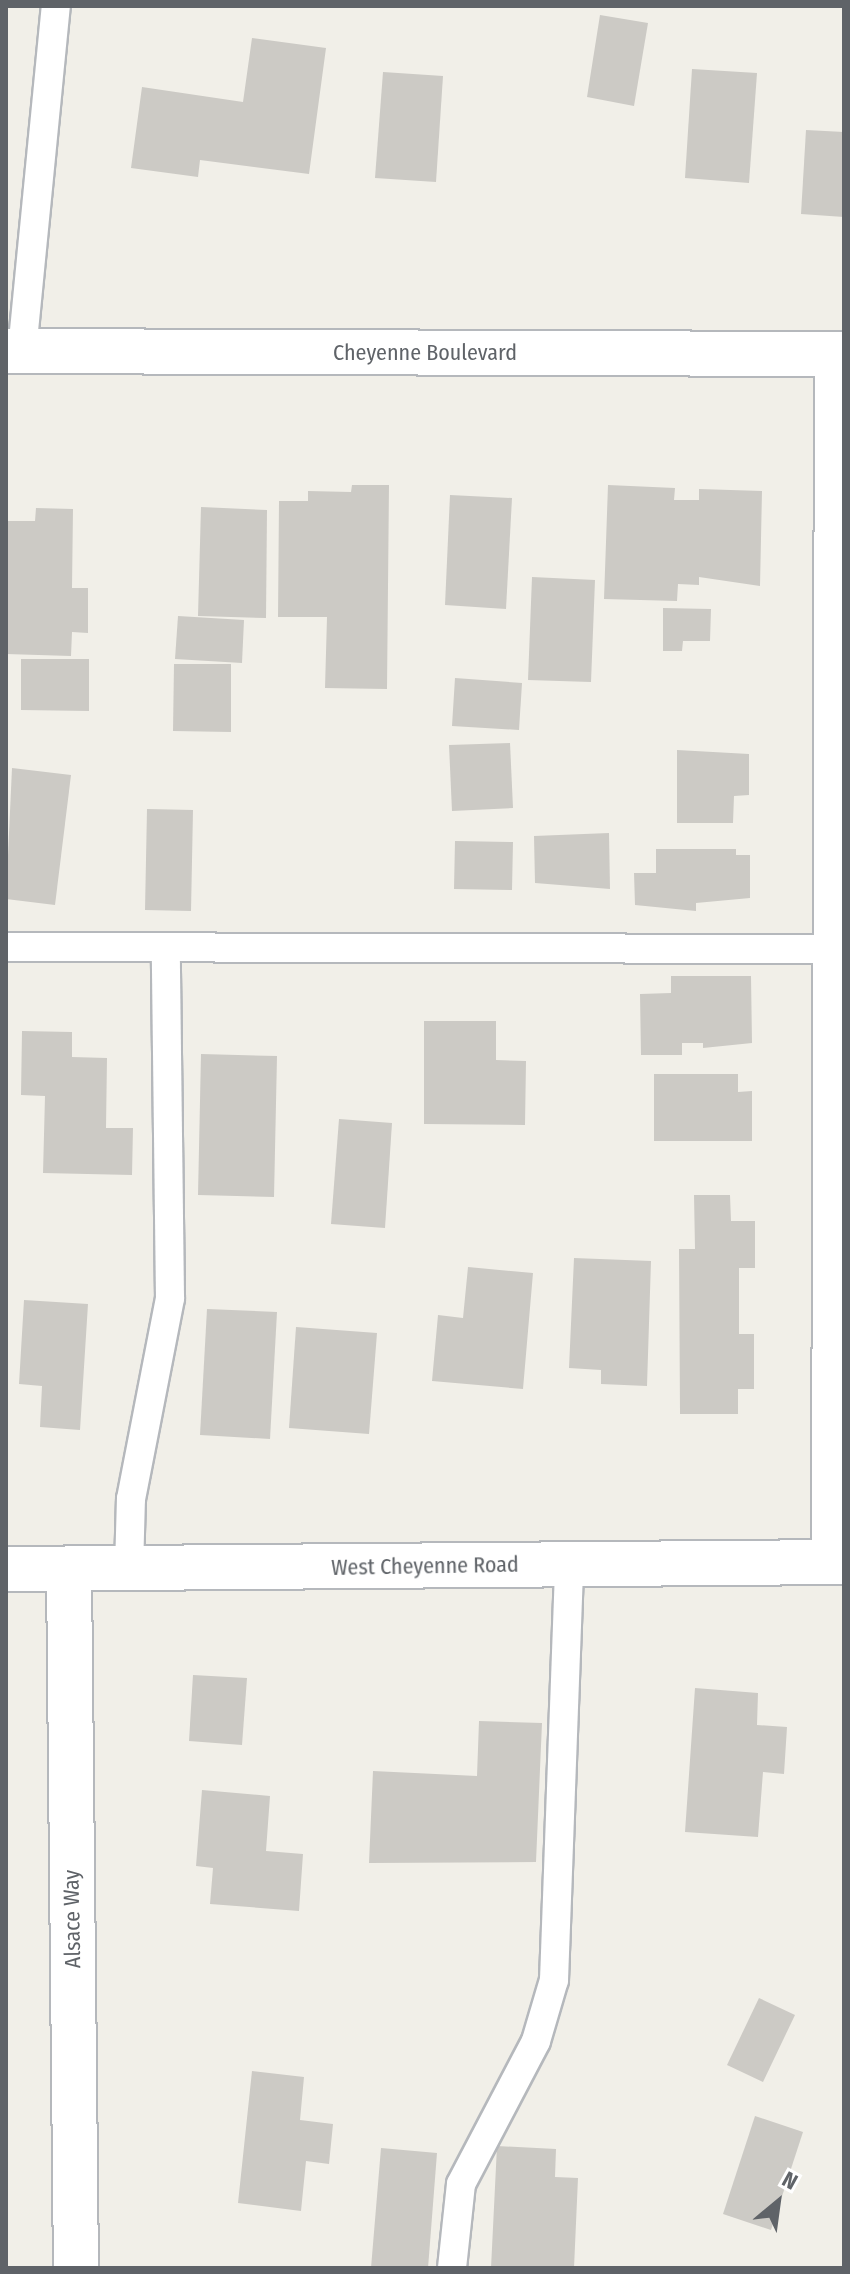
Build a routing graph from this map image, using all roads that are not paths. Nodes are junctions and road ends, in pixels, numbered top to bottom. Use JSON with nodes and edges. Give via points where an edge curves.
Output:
{"nodes":[{"id":1,"x":56,"y":6,"type":"edge"},
{"id":2,"x":14,"y":351,"type":"edge"},
{"id":3,"x":840,"y":354,"type":"edge"},
{"id":4,"x":6,"y":947,"type":"edge"},
{"id":5,"x":166,"y":948,"type":"junction"},
{"id":6,"x":842,"y":949,"type":"edge"},
{"id":7,"x":839,"y":1562,"type":"edge"},
{"id":8,"x":569,"y":1565,"type":"junction"},
{"id":9,"x":6,"y":1569,"type":"edge"},
{"id":10,"x":129,"y":1569,"type":"junction"},
{"id":11,"x":69,"y":1570,"type":"junction"},
{"id":12,"x":76,"y":2268,"type":"edge"},
{"id":13,"x":452,"y":2268,"type":"edge"}],
"edges":[{"from":1,"to":2,"type":"lane"},
{"from":2,"to":3,"type":"street","name":"Cheyenne Boulevard"},
{"from":3,"to":6,"type":"street"},
{"from":4,"to":5,"type":"lane"},
{"from":5,"to":6,"type":"lane"},
{"from":5,"to":10,"type":"lane","via":[[170,1298],[131,1499]]},
{"from":6,"to":7,"type":"street"},
{"from":7,"to":8,"type":"street","name":"West Cheyenne Road"},
{"from":8,"to":10,"type":"street","name":"West Cheyenne Road"},
{"from":8,"to":13,"type":"lane","via":[[554,1980],[536,2041],[461,2184]]},
{"from":9,"to":11,"type":"street","name":"West Cheyenne Road"},
{"from":10,"to":11,"type":"street","name":"West Cheyenne Road"},
{"from":11,"to":12,"type":"street","name":"Alsace Way"}]}
